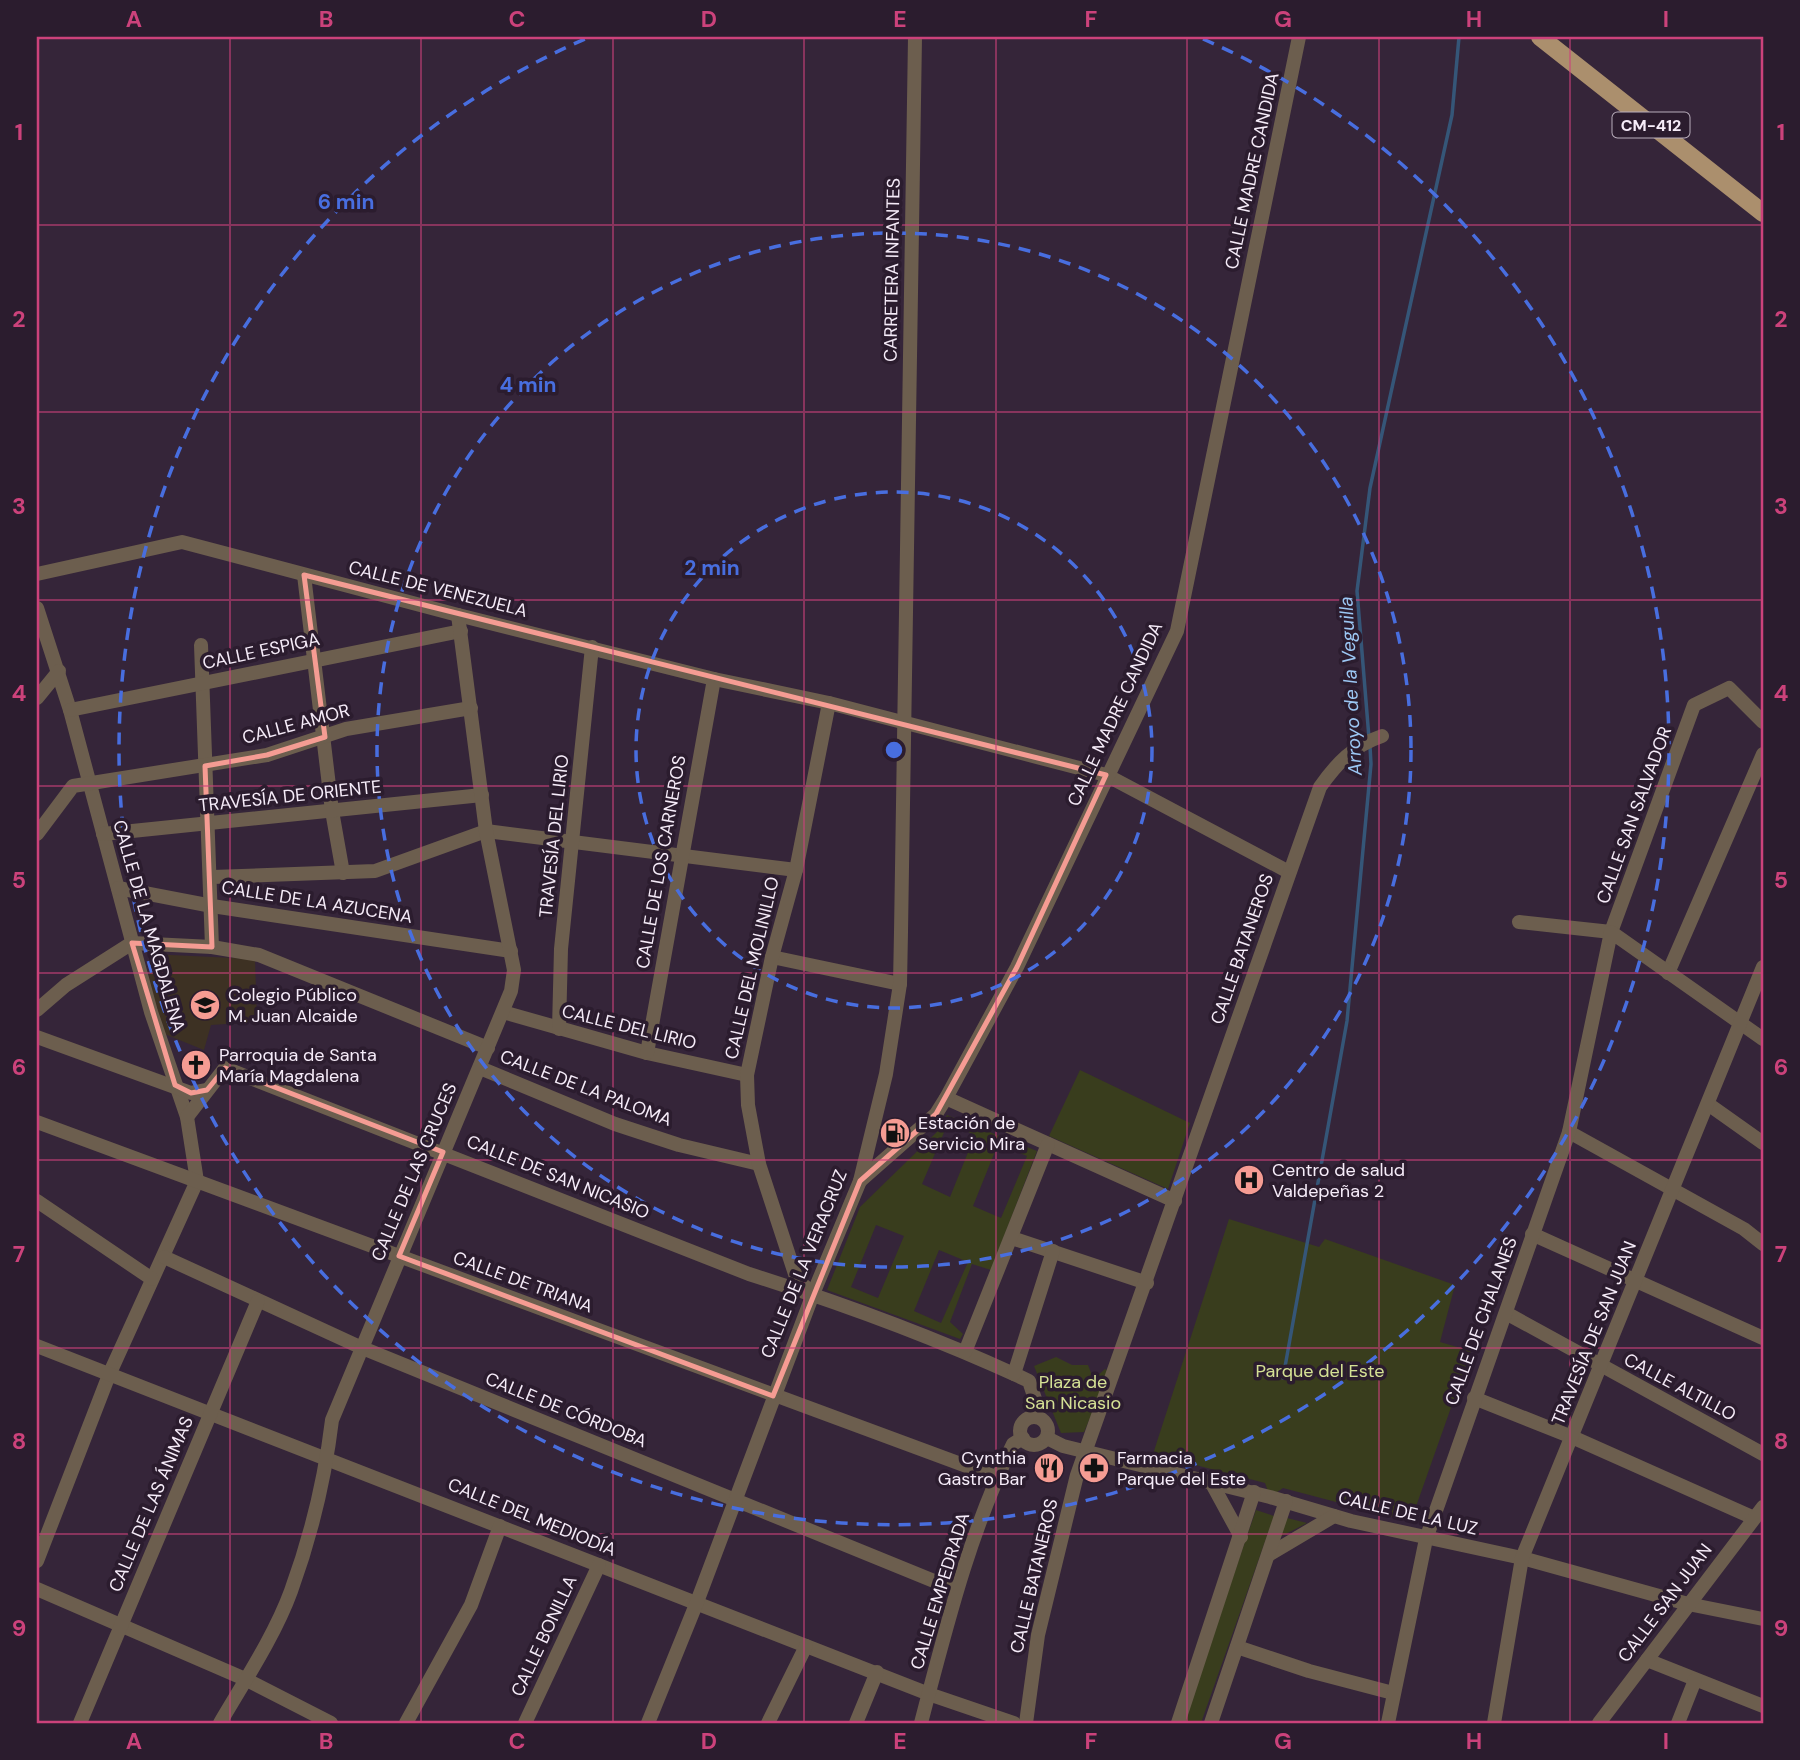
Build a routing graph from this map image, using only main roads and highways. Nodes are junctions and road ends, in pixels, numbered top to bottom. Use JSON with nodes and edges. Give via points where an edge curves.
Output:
{"nodes":[{"id":1,"x":1540,"y":37,"type":"edge"},
{"id":2,"x":1763,"y":213,"type":"edge"}],
"edges":[{"from":1,"to":2,"type":"main road","number":"CM-412"}]}
